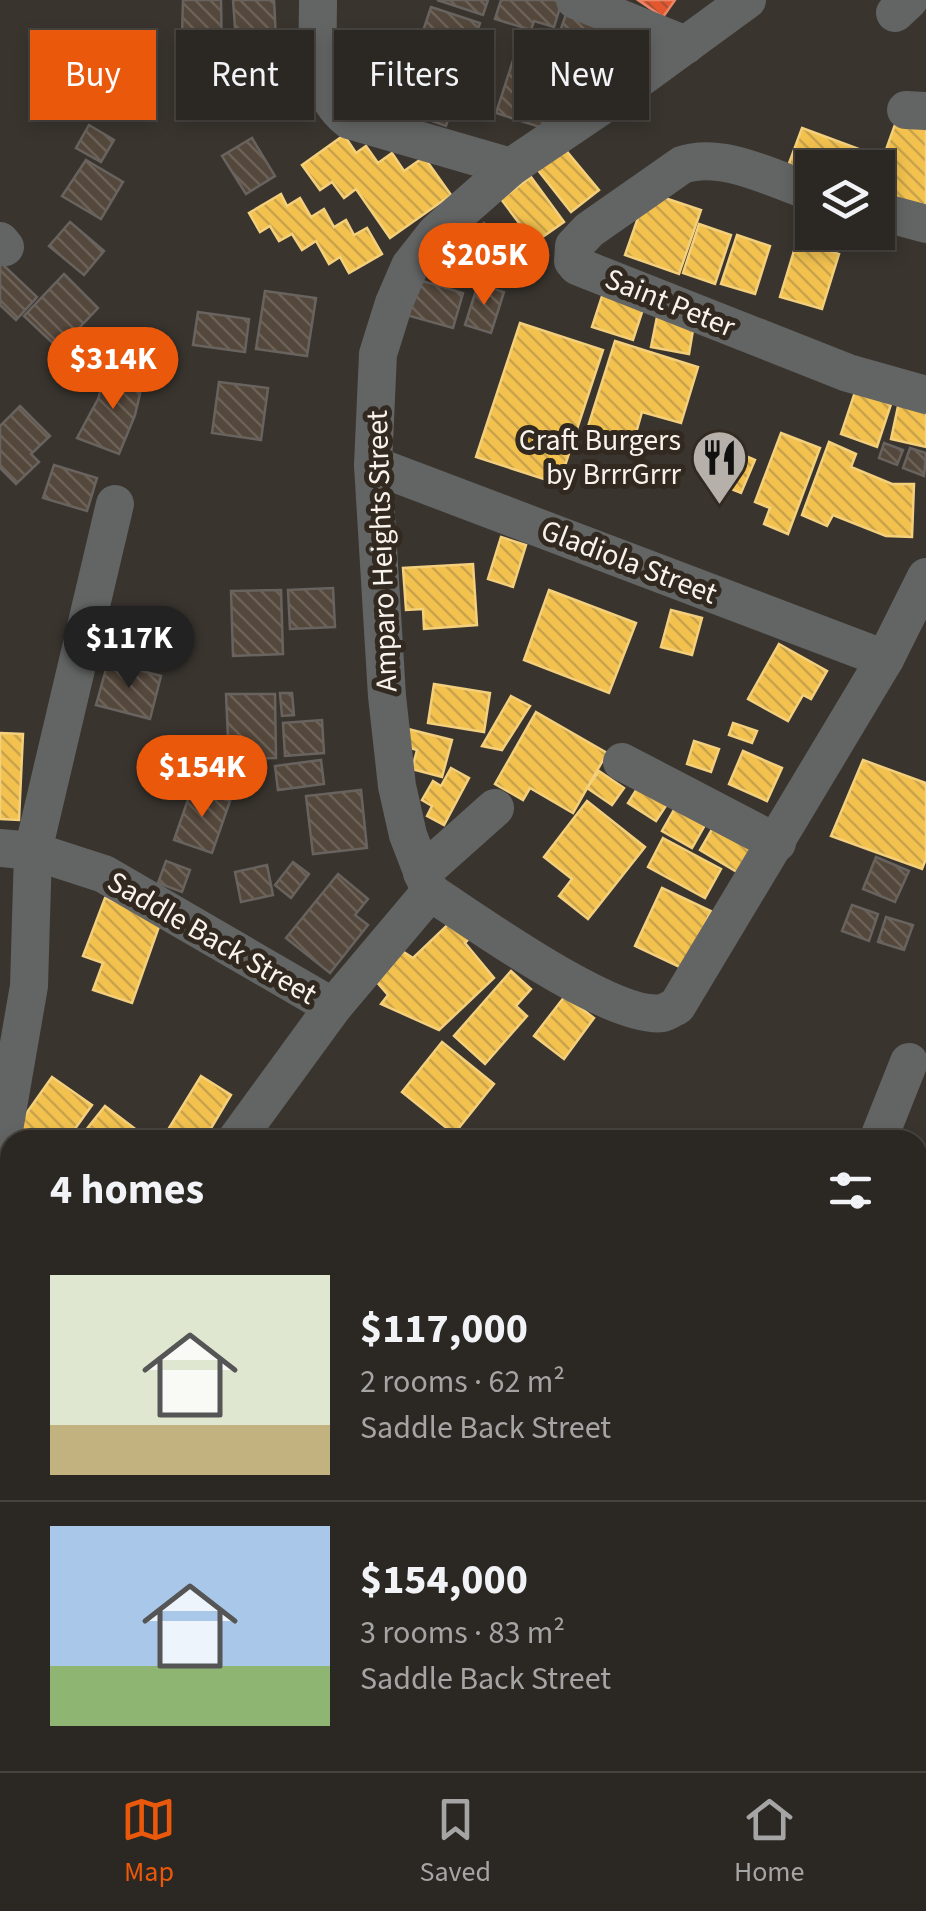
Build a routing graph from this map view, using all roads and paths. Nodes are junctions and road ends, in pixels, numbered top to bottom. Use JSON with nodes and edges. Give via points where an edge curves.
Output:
{"nodes":[{"id":1,"x":318,"y":0,"type":"edge"},
{"id":2,"x":576,"y":0,"type":"edge"},
{"id":3,"x":747,"y":0,"type":"edge"},
{"id":4,"x":686,"y":45,"type":"junction"},
{"id":5,"x":511,"y":167,"type":"junction"},
{"id":6,"x":795,"y":186,"type":"edge"},
{"id":7,"x":895,"y":216,"type":"edge"},
{"id":8,"x":926,"y":224,"type":"edge"},
{"id":9,"x":926,"y":395,"type":"edge"},
{"id":10,"x":373,"y":465,"type":"junction"},
{"id":11,"x":115,"y":504,"type":"dead end"},
{"id":12,"x":926,"y":578,"type":"edge"},
{"id":13,"x":885,"y":659,"type":"junction"},
{"id":14,"x":622,"y":762,"type":"dead end"},
{"id":15,"x":495,"y":808,"type":"dead end"},
{"id":16,"x":777,"y":843,"type":"junction"},
{"id":17,"x":16,"y":850,"type":"edge"},
{"id":18,"x":426,"y":882,"type":"junction"},
{"id":19,"x":333,"y":1007,"type":"junction"},
{"id":20,"x":909,"y":1062,"type":"dead end"},
{"id":21,"x":4,"y":1130,"type":"edge"},
{"id":22,"x":243,"y":1130,"type":"edge"},
{"id":23,"x":882,"y":1130,"type":"edge"}],
"edges":[{"from":1,"to":5,"type":"street","via":[[320,66],[338,112]]},
{"from":2,"to":4,"type":"street"},
{"from":3,"to":4,"type":"street","name":"Amparo Heights Street"},
{"from":4,"to":5,"type":"street","name":"Amparo Heights Street"},
{"from":5,"to":10,"type":"street","name":"Amparo Heights Street","via":[[436,233],[410,266],[378,354]]},
{"from":6,"to":9,"type":"street","name":"Saint Peter","via":[[696,160],[589,230],[574,246],[573,261],[848,373]]},
{"from":7,"to":8,"type":"street"},
{"from":10,"to":13,"type":"street","name":"Gladiola Street"},
{"from":10,"to":18,"type":"street","name":"Amparo Heights Street","via":[[396,786]]},
{"from":11,"to":17,"type":"street"},
{"from":12,"to":13,"type":"street"},
{"from":13,"to":16,"type":"street"},
{"from":14,"to":16,"type":"street"},
{"from":15,"to":18,"type":"street"},
{"from":16,"to":18,"type":"street","via":[[677,1006],[664,1013],[576,986]]},
{"from":17,"to":19,"type":"street","name":"Saddle Back Street","via":[[104,874]]},
{"from":17,"to":21,"type":"street","via":[[29,986]]},
{"from":18,"to":19,"type":"street"},
{"from":19,"to":22,"type":"street"},
{"from":20,"to":23,"type":"street"}]}
